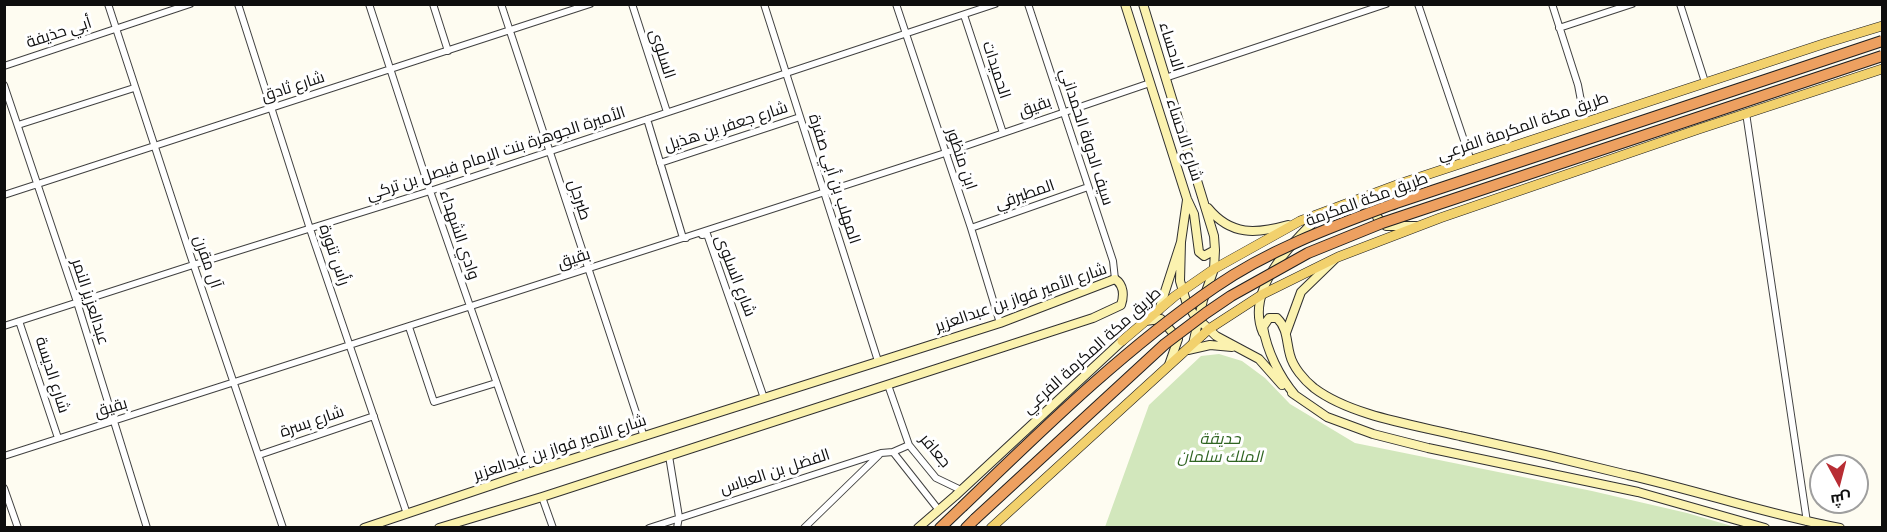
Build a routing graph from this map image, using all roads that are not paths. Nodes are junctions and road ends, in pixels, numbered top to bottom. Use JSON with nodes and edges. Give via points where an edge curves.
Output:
{"nodes":[{"id":1,"x":108,"y":4,"type":"edge"},
{"id":2,"x":190,"y":4,"type":"edge"},
{"id":3,"x":238,"y":4,"type":"edge"},
{"id":4,"x":369,"y":4,"type":"edge"},
{"id":5,"x":433,"y":4,"type":"edge"},
{"id":6,"x":501,"y":4,"type":"edge"},
{"id":7,"x":590,"y":4,"type":"edge"},
{"id":8,"x":632,"y":4,"type":"edge"},
{"id":9,"x":764,"y":4,"type":"edge"},
{"id":10,"x":896,"y":4,"type":"edge"},
{"id":11,"x":995,"y":4,"type":"edge"},
{"id":12,"x":1028,"y":4,"type":"edge"},
{"id":13,"x":1125,"y":4,"type":"edge"},
{"id":14,"x":1143,"y":4,"type":"edge"},
{"id":15,"x":1386,"y":4,"type":"edge"},
{"id":16,"x":1418,"y":4,"type":"edge"},
{"id":17,"x":1552,"y":4,"type":"edge"},
{"id":18,"x":1632,"y":4,"type":"edge"},
{"id":19,"x":1680,"y":4,"type":"edge"},
{"id":20,"x":566,"y":8,"type":"edge"},
{"id":21,"x":964,"y":15,"type":"junction"},
{"id":22,"x":1882,"y":26,"type":"edge"},
{"id":23,"x":1559,"y":28,"type":"junction"},
{"id":24,"x":116,"y":29,"type":"junction"},
{"id":25,"x":510,"y":31,"type":"junction"},
{"id":26,"x":906,"y":33,"type":"junction"},
{"id":27,"x":1882,"y":41,"type":"edge"},
{"id":28,"x":448,"y":51,"type":"junction"},
{"id":29,"x":1882,"y":56,"type":"edge"},
{"id":30,"x":4,"y":66,"type":"edge"},
{"id":31,"x":390,"y":69,"type":"junction"},
{"id":32,"x":1882,"y":69,"type":"edge"},
{"id":33,"x":785,"y":72,"type":"junction"},
{"id":34,"x":1165,"y":78,"type":"junction"},
{"id":35,"x":1705,"y":82,"type":"junction"},
{"id":36,"x":1150,"y":83,"type":"junction"},
{"id":37,"x":4,"y":85,"type":"edge"},
{"id":38,"x":134,"y":88,"type":"junction"},
{"id":39,"x":272,"y":108,"type":"junction"},
{"id":40,"x":667,"y":112,"type":"junction"},
{"id":41,"x":1063,"y":112,"type":"junction"},
{"id":42,"x":1746,"y":113,"type":"junction"},
{"id":43,"x":801,"y":117,"type":"junction"},
{"id":44,"x":647,"y":119,"type":"junction"},
{"id":45,"x":1585,"y":122,"type":"junction"},
{"id":46,"x":18,"y":125,"type":"junction"},
{"id":47,"x":1003,"y":133,"type":"junction"},
{"id":48,"x":155,"y":147,"type":"junction"},
{"id":49,"x":549,"y":151,"type":"junction"},
{"id":50,"x":945,"y":153,"type":"junction"},
{"id":51,"x":1471,"y":161,"type":"junction"},
{"id":52,"x":660,"y":163,"type":"junction"},
{"id":53,"x":1402,"y":183,"type":"junction"},
{"id":54,"x":37,"y":184,"type":"junction"},
{"id":55,"x":1088,"y":187,"type":"junction"},
{"id":56,"x":430,"y":191,"type":"junction"},
{"id":57,"x":825,"y":192,"type":"junction"},
{"id":58,"x":4,"y":195,"type":"edge"},
{"id":59,"x":1187,"y":199,"type":"junction"},
{"id":60,"x":1204,"y":203,"type":"junction"},
{"id":61,"x":1324,"y":212,"type":"junction"},
{"id":62,"x":1300,"y":221,"type":"junction"},
{"id":63,"x":1419,"y":226,"type":"junction"},
{"id":64,"x":971,"y":228,"type":"junction"},
{"id":65,"x":310,"y":229,"type":"junction"},
{"id":66,"x":683,"y":238,"type":"junction"},
{"id":67,"x":1181,"y":242,"type":"junction"},
{"id":68,"x":1215,"y":250,"type":"junction"},
{"id":69,"x":1338,"y":257,"type":"junction"},
{"id":70,"x":193,"y":265,"type":"junction"},
{"id":71,"x":588,"y":268,"type":"junction"},
{"id":72,"x":1214,"y":269,"type":"junction"},
{"id":73,"x":1115,"y":279,"type":"junction"},
{"id":74,"x":1183,"y":291,"type":"junction"},
{"id":75,"x":1263,"y":294,"type":"junction"},
{"id":76,"x":76,"y":302,"type":"junction"},
{"id":77,"x":470,"y":308,"type":"junction"},
{"id":78,"x":1159,"y":310,"type":"junction"},
{"id":79,"x":1198,"y":320,"type":"junction"},
{"id":80,"x":20,"y":321,"type":"junction"},
{"id":81,"x":1145,"y":321,"type":"junction"},
{"id":82,"x":1000,"y":323,"type":"junction"},
{"id":83,"x":4,"y":326,"type":"edge"},
{"id":84,"x":409,"y":327,"type":"junction"},
{"id":85,"x":1209,"y":329,"type":"junction"},
{"id":86,"x":1286,"y":333,"type":"junction"},
{"id":87,"x":1265,"y":339,"type":"junction"},
{"id":88,"x":1122,"y":341,"type":"joint"},
{"id":89,"x":350,"y":345,"type":"junction"},
{"id":90,"x":1189,"y":347,"type":"junction"},
{"id":91,"x":1235,"y":347,"type":"junction"},
{"id":92,"x":878,"y":361,"type":"junction"},
{"id":93,"x":1169,"y":365,"type":"junction"},
{"id":94,"x":234,"y":383,"type":"junction"},
{"id":95,"x":496,"y":383,"type":"junction"},
{"id":96,"x":888,"y":385,"type":"junction"},
{"id":97,"x":1294,"y":395,"type":"junction"},
{"id":98,"x":764,"y":398,"type":"junction"},
{"id":99,"x":374,"y":416,"type":"junction"},
{"id":100,"x":113,"y":421,"type":"junction"},
{"id":101,"x":644,"y":437,"type":"junction"},
{"id":102,"x":58,"y":438,"type":"junction"},
{"id":103,"x":909,"y":445,"type":"junction"},
{"id":104,"x":893,"y":452,"type":"junction"},
{"id":105,"x":880,"y":453,"type":"junction"},
{"id":106,"x":259,"y":455,"type":"junction"},
{"id":107,"x":4,"y":456,"type":"edge"},
{"id":108,"x":669,"y":456,"type":"junction"},
{"id":109,"x":1554,"y":457,"type":"junction"},
{"id":110,"x":528,"y":473,"type":"junction"},
{"id":111,"x":1550,"y":474,"type":"junction"},
{"id":112,"x":4,"y":488,"type":"edge"},
{"id":113,"x":961,"y":490,"type":"junction"},
{"id":114,"x":542,"y":497,"type":"junction"},
{"id":115,"x":938,"y":509,"type":"junction"},
{"id":116,"x":406,"y":514,"type":"junction"},
{"id":117,"x":679,"y":517,"type":"junction"},
{"id":118,"x":1807,"y":522,"type":"junction"},
{"id":119,"x":18,"y":528,"type":"edge"},
{"id":120,"x":147,"y":528,"type":"edge"},
{"id":121,"x":283,"y":528,"type":"edge"},
{"id":122,"x":364,"y":528,"type":"edge"},
{"id":123,"x":439,"y":528,"type":"edge"},
{"id":124,"x":553,"y":528,"type":"edge"},
{"id":125,"x":649,"y":528,"type":"edge"},
{"id":126,"x":677,"y":528,"type":"edge"},
{"id":127,"x":804,"y":528,"type":"edge"},
{"id":128,"x":918,"y":528,"type":"edge"},
{"id":129,"x":940,"y":528,"type":"edge"},
{"id":130,"x":966,"y":528,"type":"edge"},
{"id":131,"x":991,"y":528,"type":"edge"},
{"id":132,"x":1765,"y":528,"type":"edge"},
{"id":133,"x":1840,"y":528,"type":"edge"}],
"edges":[{"from":1,"to":24,"type":"street","name":"آل مقرن"},
{"from":2,"to":24,"type":"street","name":"أبي حذيفة"},
{"from":3,"to":39,"type":"street","name":"رأس تنورة"},
{"from":4,"to":31,"type":"street","name":"وادي الشهداء"},
{"from":5,"to":28,"type":"street"},
{"from":6,"to":25,"type":"street","name":"طبرجل"},
{"from":7,"to":20,"type":"street","name":"شارع ثادق"},
{"from":8,"to":40,"type":"street","name":"السلوى"},
{"from":9,"to":33,"type":"street","name":"المهلب بن أبي صفرة"},
{"from":10,"to":26,"type":"street","name":"ابن منظور"},
{"from":11,"to":21,"type":"street","name":"الأميرة الجوهرة بنت الإمام فيصل بن تركي"},
{"from":12,"to":41,"type":"street","name":"سيف الدولة الحمداني"},
{"from":13,"to":36,"type":"main road","name":"شارع الاحساء"},
{"from":14,"to":34,"type":"main road","name":"الاحساء"},
{"from":15,"to":34,"type":"street"},
{"from":16,"to":51,"type":"street"},
{"from":17,"to":23,"type":"street"},
{"from":18,"to":23,"type":"street"},
{"from":19,"to":35,"type":"street"},
{"from":20,"to":25,"type":"street","name":"شارع ثادق"},
{"from":21,"to":26,"type":"street","name":"الأميرة الجوهرة بنت الإمام فيصل بن تركي"},
{"from":21,"to":47,"type":"street","name":"الحميدات"},
{"from":22,"to":35,"type":"main road","name":"طريق مكة المكرمة الفرعي"},
{"from":23,"to":45,"type":"street","via":[[1578,85]]},
{"from":24,"to":30,"type":"street","name":"أبي حذيفة"},
{"from":24,"to":38,"type":"street","name":"آل مقرن"},
{"from":25,"to":28,"type":"street","name":"شارع ثادق"},
{"from":25,"to":49,"type":"street","name":"طبرجل"},
{"from":26,"to":33,"type":"street","name":"الأميرة الجوهرة بنت الإمام فيصل بن تركي"},
{"from":26,"to":50,"type":"street","name":"ابن منظور"},
{"from":27,"to":129,"type":"highway","name":"طريق مكة المكرمة","bridge":true,"via":[[1396,203],[1296,243],[1216,286],[1157,331],[1058,414]]},
{"from":28,"to":31,"type":"street","name":"شارع ثادق"},
{"from":29,"to":130,"type":"highway","name":"طريق مكة المكرمة","bridge":true,"via":[[1382,223],[1308,253],[1231,297],[1165,344]]},
{"from":31,"to":39,"type":"street","name":"شارع ثادق"},
{"from":31,"to":56,"type":"street","name":"وادي الشهداء"},
{"from":32,"to":42,"type":"main road"},
{"from":33,"to":40,"type":"street","name":"الأميرة الجوهرة بنت الإمام فيصل بن تركي"},
{"from":33,"to":43,"type":"street","name":"المهلب بن أبي صفرة"},
{"from":34,"to":60,"type":"main road","name":"الاحساء"},
{"from":35,"to":45,"type":"main road","name":"طريق مكة المكرمة الفرعي"},
{"from":36,"to":41,"type":"street","name":"بقيق"},
{"from":36,"to":59,"type":"main road","name":"شارع الاحساء"},
{"from":37,"to":46,"type":"street","name":"عبدالعزيز النمر"},
{"from":38,"to":46,"type":"street"},
{"from":38,"to":48,"type":"street","name":"آل مقرن"},
{"from":39,"to":48,"type":"street","name":"شارع ثادق"},
{"from":39,"to":65,"type":"street","name":"رأس تنورة"},
{"from":40,"to":44,"type":"street","name":"الأميرة الجوهرة بنت الإمام فيصل بن تركي"},
{"from":41,"to":47,"type":"street","name":"بقيق"},
{"from":41,"to":55,"type":"street","name":"سيف الدولة الحمداني"},
{"from":42,"to":63,"type":"main road"},
{"from":42,"to":118,"type":"street"},
{"from":43,"to":52,"type":"street","name":"شارع جعفر بن هذيل"},
{"from":43,"to":57,"type":"street","name":"المهلب بن أبي صفرة"},
{"from":44,"to":49,"type":"street","name":"الأميرة الجوهرة بنت الإمام فيصل بن تركي"},
{"from":44,"to":52,"type":"street"},
{"from":45,"to":51,"type":"main road","name":"طريق مكة المكرمة الفرعي"},
{"from":46,"to":54,"type":"street","name":"عبدالعزيز النمر"},
{"from":47,"to":50,"type":"street","name":"بقيق"},
{"from":48,"to":54,"type":"street","name":"شارع ثادق"},
{"from":48,"to":70,"type":"street","name":"آل مقرن"},
{"from":49,"to":56,"type":"street","name":"الأميرة الجوهرة بنت الإمام فيصل بن تركي"},
{"from":49,"to":71,"type":"street","name":"طبرجل"},
{"from":50,"to":57,"type":"street","name":"بقيق"},
{"from":50,"to":64,"type":"street","name":"ابن منظور"},
{"from":51,"to":53,"type":"main road","name":"طريق مكة المكرمة الفرعي"},
{"from":52,"to":66,"type":"street"},
{"from":53,"to":61,"type":"main road","name":"طريق مكة المكرمة الفرعي"},
{"from":53,"to":63,"type":"main road","via":[[1376,203],[1377,217],[1386,226]]},
{"from":54,"to":58,"type":"street","name":"شارع ثادق"},
{"from":54,"to":76,"type":"street","name":"عبدالعزيز النمر"},
{"from":55,"to":64,"type":"street","name":"المطيرفي"},
{"from":55,"to":73,"type":"street","name":"سيف الدولة الحمداني","via":[[1113,261]]},
{"from":56,"to":65,"type":"street","name":"الأميرة الجوهرة بنت الإمام فيصل بن تركي"},
{"from":56,"to":77,"type":"street","name":"وادي الشهداء"},
{"from":57,"to":66,"type":"street","name":"بقيق"},
{"from":57,"to":92,"type":"street","name":"المهلب بن أبي صفرة"},
{"from":59,"to":67,"type":"main road"},
{"from":59,"to":68,"type":"main road","name":"شارع الاحساء","via":[[1194,214],[1199,252],[1204,256]]},
{"from":60,"to":62,"type":"main road","via":[[1229,226],[1250,232]]},
{"from":60,"to":68,"type":"main road","name":"الاحساء"},
{"from":61,"to":62,"type":"main road","name":"طريق مكة المكرمة الفرعي"},
{"from":61,"to":75,"type":"main road","via":[[1282,255]]},
{"from":62,"to":72,"type":"main road","name":"طريق مكة المكرمة الفرعي"},
{"from":63,"to":69,"type":"main road"},
{"from":64,"to":82,"type":"street","name":"ابن منظور"},
{"from":65,"to":70,"type":"street","name":"الأميرة الجوهرة بنت الإمام فيصل بن تركي"},
{"from":65,"to":89,"type":"street","name":"رأس تنورة"},
{"from":66,"to":71,"type":"street","name":"بقيق"},
{"from":66,"to":98,"type":"street","name":"شارع السلوى","via":[[707,234]]},
{"from":67,"to":74,"type":"main road"},
{"from":67,"to":78,"type":"main road"},
{"from":68,"to":72,"type":"main road"},
{"from":69,"to":75,"type":"main road"},
{"from":69,"to":86,"type":"main road","via":[[1301,292]]},
{"from":70,"to":76,"type":"street","name":"الأميرة الجوهرة بنت الإمام فيصل بن تركي"},
{"from":70,"to":94,"type":"street","name":"آل مقرن"},
{"from":71,"to":77,"type":"street","name":"بقيق"},
{"from":71,"to":101,"type":"street","name":"طبرجل"},
{"from":72,"to":74,"type":"main road","name":"طريق مكة المكرمة الفرعي"},
{"from":72,"to":79,"type":"main road"},
{"from":73,"to":82,"type":"main road","name":"شارع الأمير فواز بن عبدالعزير"},
{"from":73,"to":96,"type":"main road","name":"شارع الأمير فواز بن عبدالعزير","via":[[1122,286],[1121,305],[1093,318]]},
{"from":74,"to":78,"type":"main road","name":"طريق مكة المكرمة الفرعي"},
{"from":74,"to":79,"type":"main road"},
{"from":75,"to":85,"type":"main road"},
{"from":75,"to":87,"type":"main road","via":[[1259,325]]},
{"from":76,"to":80,"type":"street","name":"الأميرة الجوهرة بنت الإمام فيصل بن تركي"},
{"from":76,"to":100,"type":"street","name":"عبدالعزيز النمر"},
{"from":77,"to":84,"type":"street","name":"بقيق"},
{"from":77,"to":95,"type":"street","name":"وادي الشهداء"},
{"from":78,"to":81,"type":"main road","name":"طريق مكة المكرمة الفرعي"},
{"from":79,"to":85,"type":"main road"},
{"from":79,"to":90,"type":"main road"},
{"from":80,"to":83,"type":"street","name":"الأميرة الجوهرة بنت الإمام فيصل بن تركي"},
{"from":80,"to":102,"type":"street","name":"شارع الديسة"},
{"from":81,"to":88,"type":"main road","name":"طريق مكة المكرمة الفرعي"},
{"from":81,"to":93,"type":"main road","via":[[1161,319],[1179,339]]},
{"from":82,"to":92,"type":"main road","name":"شارع الأمير فواز بن عبدالعزير"},
{"from":84,"to":89,"type":"street","name":"بقيق"},
{"from":84,"to":95,"type":"street","via":[[434,402]]},
{"from":85,"to":90,"type":"main road"},
{"from":85,"to":91,"type":"main road"},
{"from":86,"to":87,"type":"main road","via":[[1277,318],[1269,318],[1263,327]]},
{"from":86,"to":109,"type":"main road","via":[[1295,367],[1314,387],[1344,405]]},
{"from":87,"to":97,"type":"main road"},
{"from":88,"to":113,"type":"main road","name":"طريق مكة المكرمة الفرعي"},
{"from":89,"to":94,"type":"street","name":"بقيق"},
{"from":89,"to":99,"type":"street","name":"رأس تنورة"},
{"from":90,"to":91,"type":"main road"},
{"from":90,"to":93,"type":"main road"},
{"from":91,"to":97,"type":"main road","via":[[1259,359]]},
{"from":92,"to":98,"type":"main road","name":"شارع الأمير فواز بن عبدالعزير"},
{"from":93,"to":131,"type":"main road"},
{"from":94,"to":100,"type":"street","name":"بقيق"},
{"from":94,"to":106,"type":"street","name":"آل مقرن"},
{"from":95,"to":110,"type":"street","name":"وادي الشهداء"},
{"from":96,"to":103,"type":"street","name":"جعافر"},
{"from":96,"to":108,"type":"main road","name":"شارع الأمير فواز بن عبدالعزير"},
{"from":97,"to":111,"type":"main road","via":[[1327,417],[1373,434]]},
{"from":98,"to":101,"type":"main road","name":"شارع الأمير فواز بن عبدالعزير"},
{"from":99,"to":106,"type":"street","name":"شارع بسرة"},
{"from":99,"to":116,"type":"street","name":"رأس تنورة"},
{"from":100,"to":102,"type":"street","name":"بقيق"},
{"from":100,"to":120,"type":"street","name":"عبدالعزيز النمر"},
{"from":101,"to":110,"type":"main road","name":"شارع الأمير فواز بن عبدالعزير"},
{"from":102,"to":107,"type":"street","name":"بقيق"},
{"from":103,"to":104,"type":"street","name":"الفضل بن العباس"},
{"from":103,"to":113,"type":"street","name":"جعافر","via":[[936,478]]},
{"from":104,"to":105,"type":"street","name":"الفضل بن العباس"},
{"from":104,"to":115,"type":"street"},
{"from":105,"to":117,"type":"street","name":"الفضل بن العباس"},
{"from":105,"to":127,"type":"street"},
{"from":106,"to":121,"type":"street","name":"آل مقرن"},
{"from":108,"to":114,"type":"main road","name":"شارع الأمير فواز بن عبدالعزير"},
{"from":108,"to":117,"type":"street"},
{"from":109,"to":111,"type":"main road"},
{"from":109,"to":118,"type":"main road"},
{"from":110,"to":116,"type":"main road","name":"شارع الأمير فواز بن عبدالعزير"},
{"from":111,"to":132,"type":"main road","via":[[1638,492]]},
{"from":112,"to":119,"type":"street"},
{"from":113,"to":115,"type":"main road","name":"طريق مكة المكرمة الفرعي"},
{"from":114,"to":123,"type":"main road","name":"شارع الأمير فواز بن عبدالعزير"},
{"from":114,"to":124,"type":"street"},
{"from":115,"to":128,"type":"main road","name":"طريق مكة المكرمة الفرعي"},
{"from":116,"to":122,"type":"main road","name":"شارع الأمير فواز بن عبدالعزير"},
{"from":117,"to":125,"type":"street","name":"الفضل بن العباس"},
{"from":117,"to":126,"type":"street"},
{"from":118,"to":133,"type":"main road"}]}
